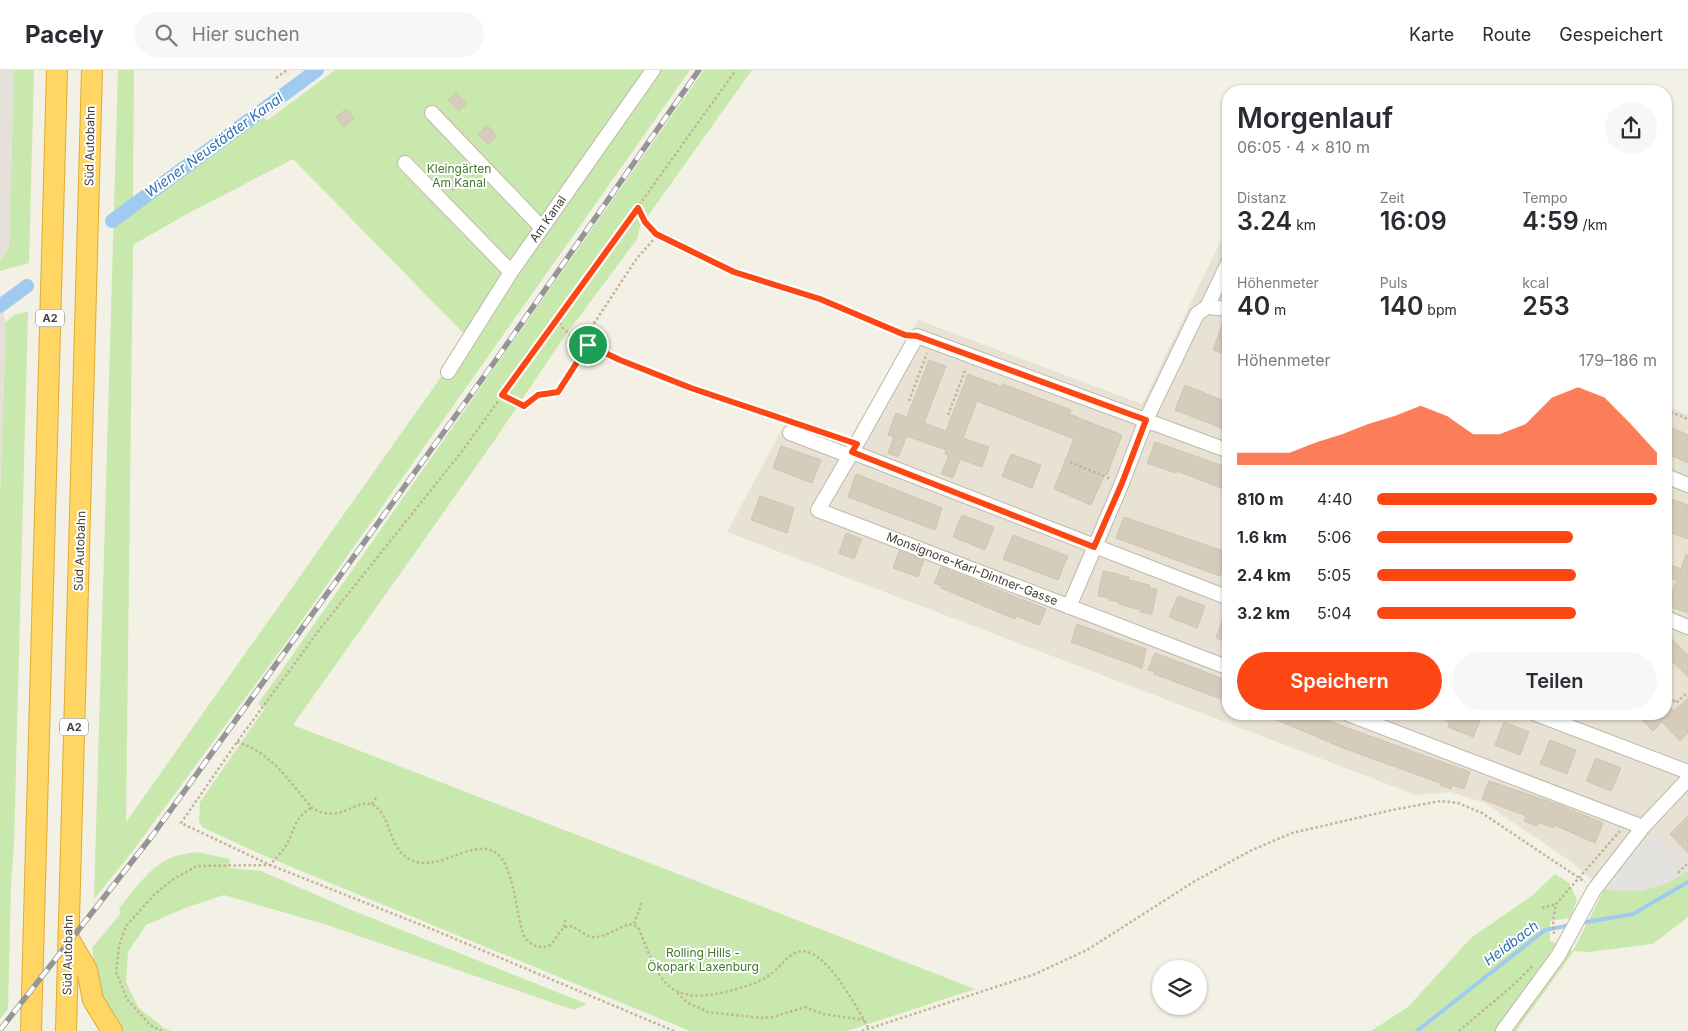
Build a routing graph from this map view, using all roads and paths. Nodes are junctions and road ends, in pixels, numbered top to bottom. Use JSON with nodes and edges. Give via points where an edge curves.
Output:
{"nodes":[{"id":1,"x":57,"y":70,"type":"edge"},
{"id":2,"x":92,"y":70,"type":"edge"},
{"id":3,"x":287,"y":70,"type":"edge"},
{"id":4,"x":654,"y":70,"type":"edge"},
{"id":5,"x":736,"y":70,"type":"edge"},
{"id":6,"x":276,"y":78,"type":"dead end"},
{"id":7,"x":432,"y":113,"type":"dead end"},
{"id":8,"x":405,"y":163,"type":"dead end"},
{"id":9,"x":638,"y":208,"type":"junction"},
{"id":10,"x":542,"y":228,"type":"junction"},
{"id":11,"x":661,"y":236,"type":"junction"},
{"id":12,"x":511,"y":272,"type":"junction"},
{"id":13,"x":1222,"y":276,"type":"edge"},
{"id":14,"x":1207,"y":307,"type":"junction"},
{"id":15,"x":1222,"y":308,"type":"edge"},
{"id":16,"x":558,"y":318,"type":"junction"},
{"id":17,"x":917,"y":336,"type":"junction"},
{"id":18,"x":934,"y":342,"type":"junction"},
{"id":19,"x":588,"y":345,"type":"junction"},
{"id":20,"x":970,"y":356,"type":"junction"},
{"id":21,"x":448,"y":372,"type":"dead end"},
{"id":22,"x":502,"y":395,"type":"junction"},
{"id":23,"x":909,"y":401,"type":"dead end"},
{"id":24,"x":1672,"y":412,"type":"edge"},
{"id":25,"x":948,"y":415,"type":"dead end"},
{"id":26,"x":1688,"y":419,"type":"edge"},
{"id":27,"x":1146,"y":420,"type":"junction"},
{"id":28,"x":790,"y":428,"type":"joint"},
{"id":29,"x":1222,"y":448,"type":"edge"},
{"id":30,"x":851,"y":454,"type":"junction"},
{"id":31,"x":1070,"y":462,"type":"dead end"},
{"id":32,"x":1672,"y":478,"type":"edge"},
{"id":33,"x":1122,"y":483,"type":"junction"},
{"id":34,"x":1688,"y":485,"type":"edge"},
{"id":35,"x":1094,"y":547,"type":"junction"},
{"id":36,"x":1222,"y":595,"type":"edge"},
{"id":37,"x":1069,"y":606,"type":"junction"},
{"id":38,"x":1672,"y":620,"type":"edge"},
{"id":39,"x":1688,"y":627,"type":"edge"},
{"id":40,"x":1222,"y":665,"type":"edge"},
{"id":41,"x":1688,"y":696,"type":"edge"},
{"id":42,"x":1672,"y":699,"type":"edge"},
{"id":43,"x":1364,"y":720,"type":"edge"},
{"id":44,"x":1552,"y":720,"type":"edge"},
{"id":45,"x":237,"y":742,"type":"junction"},
{"id":46,"x":1688,"y":772,"type":"edge"},
{"id":47,"x":1688,"y":779,"type":"edge"},
{"id":48,"x":376,"y":796,"type":"dead end"},
{"id":49,"x":372,"y":804,"type":"junction"},
{"id":50,"x":312,"y":808,"type":"junction"},
{"id":51,"x":1643,"y":827,"type":"junction"},
{"id":52,"x":1688,"y":863,"type":"edge"},
{"id":53,"x":270,"y":865,"type":"junction"},
{"id":54,"x":1678,"y":873,"type":"dead end"},
{"id":55,"x":1580,"y":878,"type":"junction"},
{"id":56,"x":1594,"y":890,"type":"junction"},
{"id":57,"x":642,"y":902,"type":"dead end"},
{"id":58,"x":1556,"y":904,"type":"junction"},
{"id":59,"x":1542,"y":908,"type":"dead end"},
{"id":60,"x":565,"y":920,"type":"dead end"},
{"id":61,"x":634,"y":925,"type":"junction"},
{"id":62,"x":564,"y":927,"type":"junction"},
{"id":63,"x":68,"y":938,"type":"junction"},
{"id":64,"x":1554,"y":939,"type":"dead end"},
{"id":65,"x":1536,"y":963,"type":"dead end"},
{"id":66,"x":674,"y":990,"type":"junction"},
{"id":67,"x":864,"y":1020,"type":"junction"},
{"id":68,"x":869,"y":1029,"type":"junction"},
{"id":69,"x":31,"y":1031,"type":"edge"},
{"id":70,"x":66,"y":1031,"type":"edge"},
{"id":71,"x":112,"y":1031,"type":"edge"},
{"id":72,"x":162,"y":1031,"type":"edge"},
{"id":73,"x":674,"y":1031,"type":"edge"},
{"id":74,"x":862,"y":1031,"type":"edge"},
{"id":75,"x":1459,"y":1031,"type":"edge"},
{"id":76,"x":1503,"y":1031,"type":"edge"}],
"edges":[{"from":1,"to":69,"type":"highway","number":"A2"},
{"from":2,"to":63,"type":"highway","name":"Süd Autobahn","number":"A2"},
{"from":3,"to":6,"type":"path"},
{"from":4,"to":10,"type":"street","name":"Am Kanal"},
{"from":5,"to":9,"type":"path"},
{"from":7,"to":10,"type":"street"},
{"from":8,"to":12,"type":"street"},
{"from":9,"to":11,"type":"path","via":[[645,222]]},
{"from":9,"to":16,"type":"path"},
{"from":10,"to":12,"type":"street","name":"Am Kanal"},
{"from":11,"to":17,"type":"path","via":[[734,272],[820,299],[905,335]]},
{"from":11,"to":19,"type":"path","via":[[655,238],[616,289],[591,328]]},
{"from":12,"to":21,"type":"street","name":"Am Kanal"},
{"from":13,"to":14,"type":"street","name":"Monsignore-Karl-Dintner-Gasse"},
{"from":14,"to":15,"type":"street"},
{"from":14,"to":27,"type":"street","name":"Monsignore-Karl-Dintner-Gasse","via":[[1197,314]]},
{"from":16,"to":19,"type":"path","via":[[570,335]]},
{"from":16,"to":22,"type":"path"},
{"from":17,"to":18,"type":"street"},
{"from":17,"to":30,"type":"street"},
{"from":18,"to":20,"type":"street"},
{"from":18,"to":23,"type":"path"},
{"from":19,"to":22,"type":"path","via":[[558,392],[538,395],[524,406]]},
{"from":19,"to":28,"type":"path"},
{"from":20,"to":25,"type":"path"},
{"from":20,"to":27,"type":"street"},
{"from":22,"to":45,"type":"path","via":[[463,450],[320,629]]},
{"from":24,"to":26,"type":"path"},
{"from":27,"to":29,"type":"street"},
{"from":27,"to":33,"type":"street","name":"Monsignore-Karl-Dintner-Gasse"},
{"from":28,"to":30,"type":"street"},
{"from":30,"to":35,"type":"street"},
{"from":30,"to":37,"type":"street","name":"Monsignore-Karl-Dintner-Gasse","via":[[818,510]]},
{"from":31,"to":33,"type":"path"},
{"from":32,"to":34,"type":"street"},
{"from":33,"to":35,"type":"street","name":"Monsignore-Karl-Dintner-Gasse"},
{"from":35,"to":36,"type":"street"},
{"from":35,"to":37,"type":"street","name":"Monsignore-Karl-Dintner-Gasse"},
{"from":37,"to":40,"type":"street"},
{"from":38,"to":39,"type":"street"},
{"from":41,"to":42,"type":"path","via":[[1686,694],[1676,703]]},
{"from":43,"to":51,"type":"street"},
{"from":44,"to":46,"type":"street"},
{"from":45,"to":50,"type":"path","via":[[249,745],[271,760]]},
{"from":45,"to":53,"type":"path","via":[[181,823]]},
{"from":47,"to":51,"type":"street"},
{"from":48,"to":49,"type":"path"},
{"from":49,"to":50,"type":"path","via":[[333,814]]},
{"from":49,"to":62,"type":"path","via":[[384,818],[398,851],[410,860],[436,863],[481,848],[499,856],[510,877],[521,927],[530,944],[537,948],[551,945]]},
{"from":50,"to":53,"type":"path","via":[[297,820],[285,847]]},
{"from":51,"to":56,"type":"street"},
{"from":52,"to":54,"type":"path"},
{"from":53,"to":72,"type":"path","via":[[197,866],[154,894],[126,926],[119,946],[116,972],[127,1000],[150,1025]]},
{"from":53,"to":73,"type":"path"},
{"from":55,"to":56,"type":"path"},
{"from":55,"to":58,"type":"path"},
{"from":55,"to":68,"type":"path","via":[[1482,812],[1458,803],[1441,801],[1383,812],[1292,833],[1252,850],[1195,881],[1087,950],[1035,974]]},
{"from":56,"to":76,"type":"street","via":[[1570,937]]},
{"from":57,"to":61,"type":"path"},
{"from":58,"to":59,"type":"path"},
{"from":58,"to":64,"type":"path"},
{"from":60,"to":62,"type":"path"},
{"from":61,"to":62,"type":"path","via":[[629,924],[599,937],[591,937],[575,927]]},
{"from":61,"to":66,"type":"path","via":[[638,927],[654,969]]},
{"from":63,"to":70,"type":"highway","name":"Süd Autobahn","number":"A2"},
{"from":63,"to":71,"type":"highway","via":[[87,970],[93,1000]]},
{"from":65,"to":75,"type":"path"},
{"from":66,"to":67,"type":"path","via":[[688,1003],[708,1012],[767,1017],[804,1007],[823,1014]]},
{"from":66,"to":67,"type":"path","via":[[685,995],[704,995],[750,985],[773,972],[792,954],[807,952],[823,962]]},
{"from":67,"to":68,"type":"path"},
{"from":68,"to":74,"type":"path"}]}
